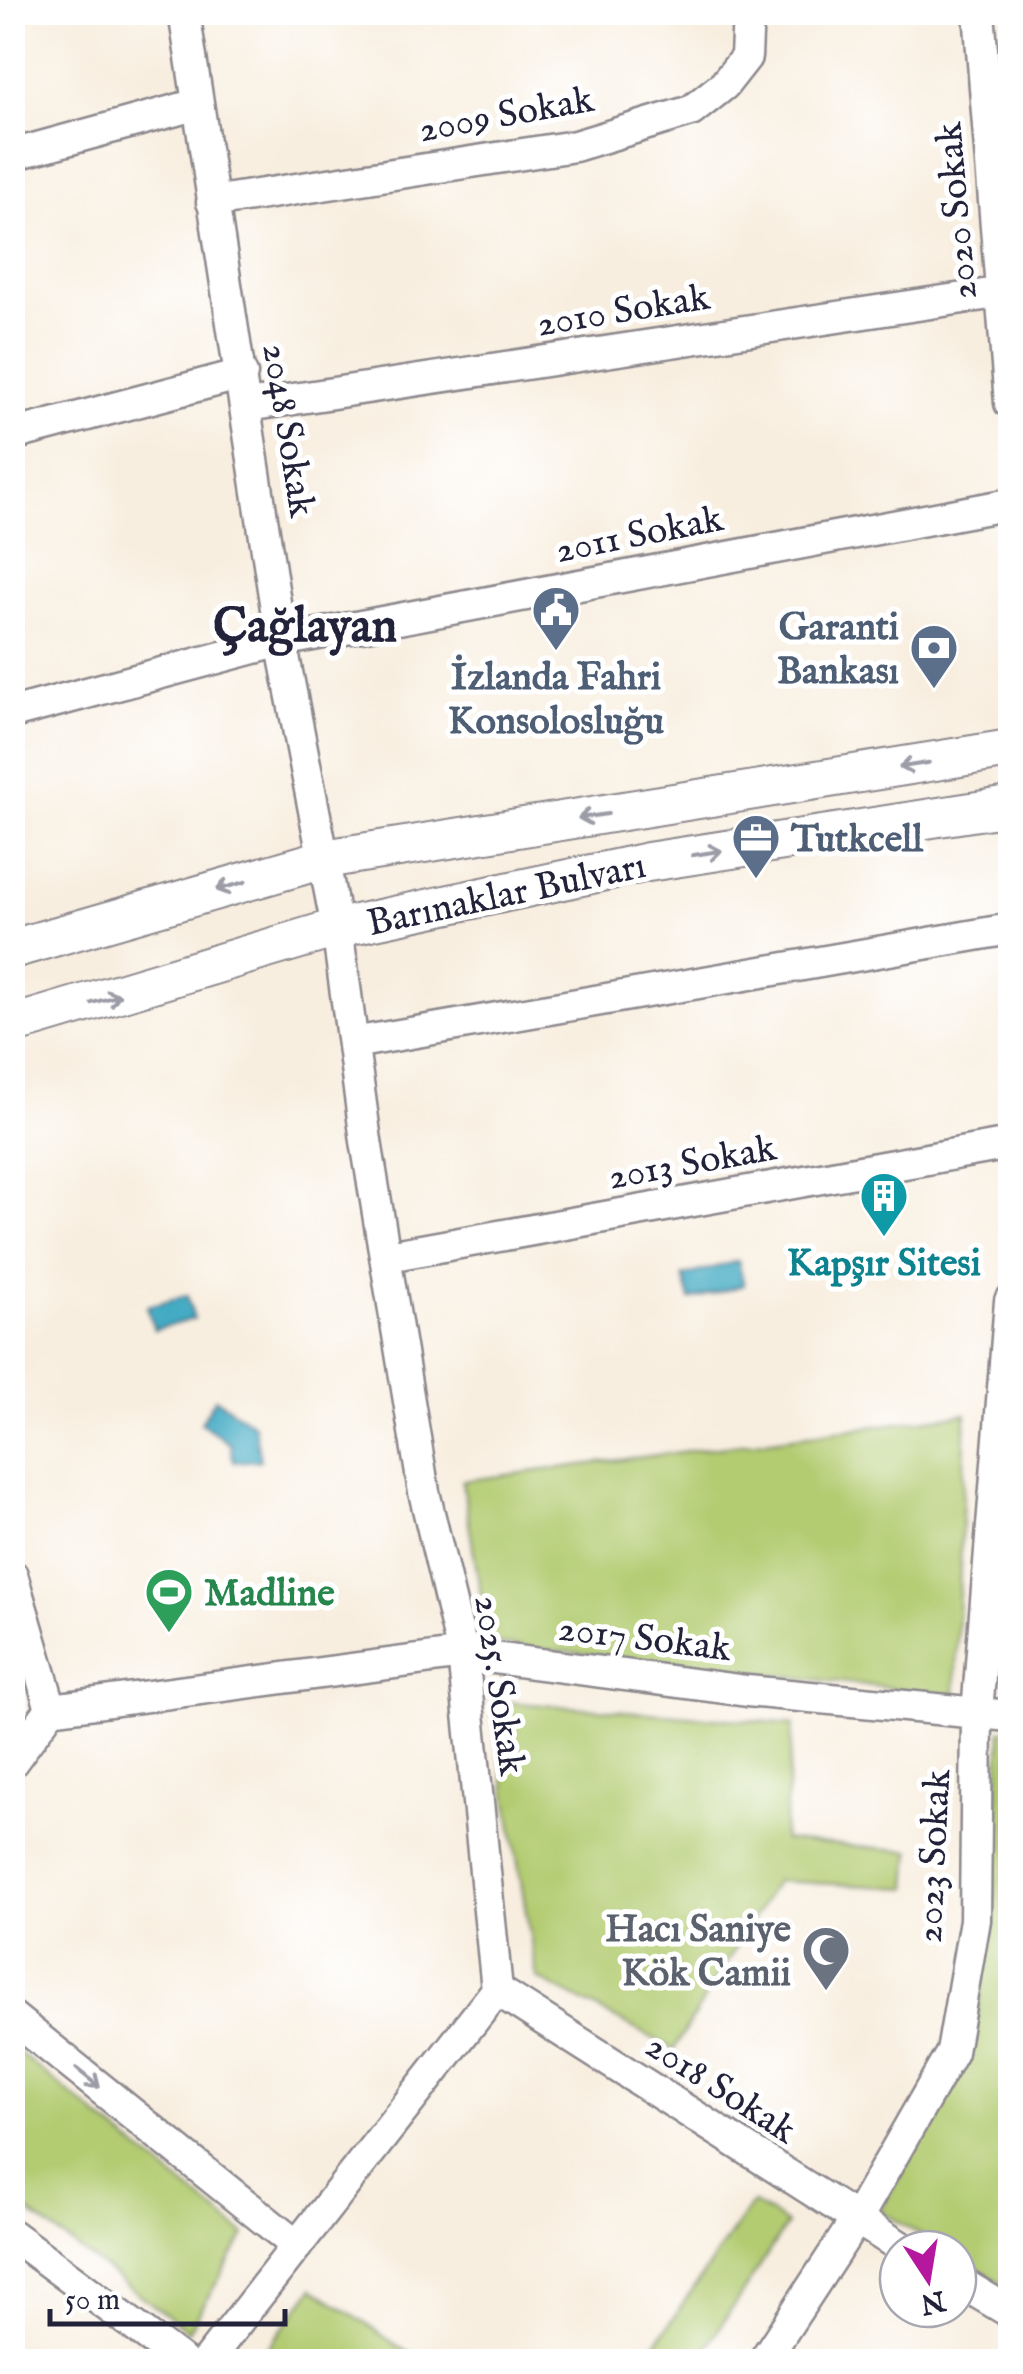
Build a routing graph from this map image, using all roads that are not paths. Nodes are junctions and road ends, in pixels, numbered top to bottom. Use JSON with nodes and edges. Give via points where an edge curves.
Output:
{"nodes":[{"id":1,"x":184,"y":12,"type":"edge"},
{"id":2,"x":748,"y":12,"type":"edge"},
{"id":3,"x":979,"y":12,"type":"edge"},
{"id":4,"x":998,"y":85,"type":"edge"},
{"id":5,"x":198,"y":104,"type":"junction"},
{"id":6,"x":12,"y":155,"type":"edge"},
{"id":7,"x":212,"y":202,"type":"junction"},
{"id":8,"x":1006,"y":292,"type":"edge"},
{"id":9,"x":242,"y":374,"type":"junction"},
{"id":10,"x":1010,"y":403,"type":"edge"},
{"id":11,"x":247,"y":406,"type":"junction"},
{"id":12,"x":12,"y":436,"type":"edge"},
{"id":13,"x":1010,"y":504,"type":"edge"},
{"id":14,"x":282,"y":641,"type":"junction"},
{"id":15,"x":12,"y":713,"type":"edge"},
{"id":16,"x":1010,"y":749,"type":"edge"},
{"id":17,"x":1010,"y":806,"type":"edge"},
{"id":18,"x":324,"y":858,"type":"junction"},
{"id":19,"x":337,"y":928,"type":"junction"},
{"id":20,"x":1010,"y":930,"type":"edge"},
{"id":21,"x":12,"y":950,"type":"edge"},
{"id":22,"x":12,"y":1026,"type":"edge"},
{"id":23,"x":353,"y":1043,"type":"junction"},
{"id":24,"x":1010,"y":1144,"type":"edge"},
{"id":25,"x":388,"y":1256,"type":"junction"},
{"id":26,"x":1010,"y":1301,"type":"edge"},
{"id":27,"x":12,"y":1576,"type":"edge"},
{"id":28,"x":463,"y":1654,"type":"junction"},
{"id":29,"x":51,"y":1709,"type":"junction"},
{"id":30,"x":977,"y":1713,"type":"junction"},
{"id":31,"x":1010,"y":1716,"type":"edge"},
{"id":32,"x":12,"y":1762,"type":"edge"},
{"id":33,"x":496,"y":1990,"type":"junction"},
{"id":34,"x":12,"y":2017,"type":"edge"},
{"id":35,"x":856,"y":2220,"type":"junction"},
{"id":36,"x":878,"y":2233,"type":"edge"},
{"id":37,"x":12,"y":2236,"type":"edge"},
{"id":38,"x":297,"y":2246,"type":"junction"},
{"id":39,"x":978,"y":2292,"type":"edge"},
{"id":40,"x":1010,"y":2312,"type":"edge"},
{"id":41,"x":183,"y":2362,"type":"edge"},
{"id":42,"x":206,"y":2362,"type":"edge"},
{"id":43,"x":763,"y":2362,"type":"edge"}],
"edges":[{"from":1,"to":5,"type":"street","name":"2048 Sokak"},
{"from":2,"to":7,"type":"street","name":"2009 Sokak","via":[[746,57],[690,111],[575,146]]},
{"from":3,"to":4,"type":"street","name":"2020 Sokak"},
{"from":4,"to":8,"type":"street","name":"2020 Sokak"},
{"from":5,"to":6,"type":"street"},
{"from":5,"to":7,"type":"street","name":"2048 Sokak"},
{"from":7,"to":9,"type":"street","name":"2048 Sokak"},
{"from":8,"to":10,"type":"street","name":"2020 Sokak"},
{"from":8,"to":11,"type":"street","name":"2010 Sokak"},
{"from":9,"to":11,"type":"street","name":"2048 Sokak"},
{"from":9,"to":12,"type":"street"},
{"from":11,"to":14,"type":"street","name":"2048 Sokak"},
{"from":13,"to":14,"type":"street","name":"2011 Sokak"},
{"from":14,"to":15,"type":"street","name":"2011 Sokak"},
{"from":14,"to":18,"type":"street","name":"2048 Sokak"},
{"from":16,"to":18,"type":"main road","name":"Barınaklar Bulvarı","one_way":true},
{"from":19,"to":17,"type":"main road","name":"Barınaklar Bulvarı","one_way":true,"via":[[648,862]]},
{"from":18,"to":19,"type":"street","name":"2048 Sokak"},
{"from":18,"to":21,"type":"main road","name":"Barınaklar Bulvarı","one_way":true},
{"from":22,"to":19,"type":"main road","name":"Barınaklar Bulvarı","one_way":true},
{"from":19,"to":23,"type":"street","name":"2025. Sokak"},
{"from":20,"to":23,"type":"street"},
{"from":23,"to":25,"type":"street","name":"2025. Sokak"},
{"from":24,"to":25,"type":"street","name":"2013 Sokak"},
{"from":25,"to":28,"type":"street","name":"2025. Sokak","via":[[424,1492]]},
{"from":26,"to":30,"type":"street","name":"2023 Sokak"},
{"from":27,"to":29,"type":"street"},
{"from":28,"to":29,"type":"street","name":"2017 Sokak"},
{"from":28,"to":30,"type":"street","name":"2017 Sokak"},
{"from":28,"to":33,"type":"street","name":"2025. Sokak"},
{"from":29,"to":32,"type":"street"},
{"from":30,"to":31,"type":"street","name":"2017 Sokak"},
{"from":30,"to":35,"type":"street","name":"2023 Sokak","via":[[975,1920],[952,2052]]},
{"from":33,"to":35,"type":"street","name":"2018 Sokak"},
{"from":33,"to":38,"type":"street"},
{"from":34,"to":38,"type":"street","one_way":true},
{"from":35,"to":36,"type":"street","name":"2018 Sokak"},
{"from":35,"to":43,"type":"street","name":"2023 Sokak"},
{"from":37,"to":41,"type":"street"},
{"from":38,"to":42,"type":"street"},
{"from":39,"to":40,"type":"street"}]}
